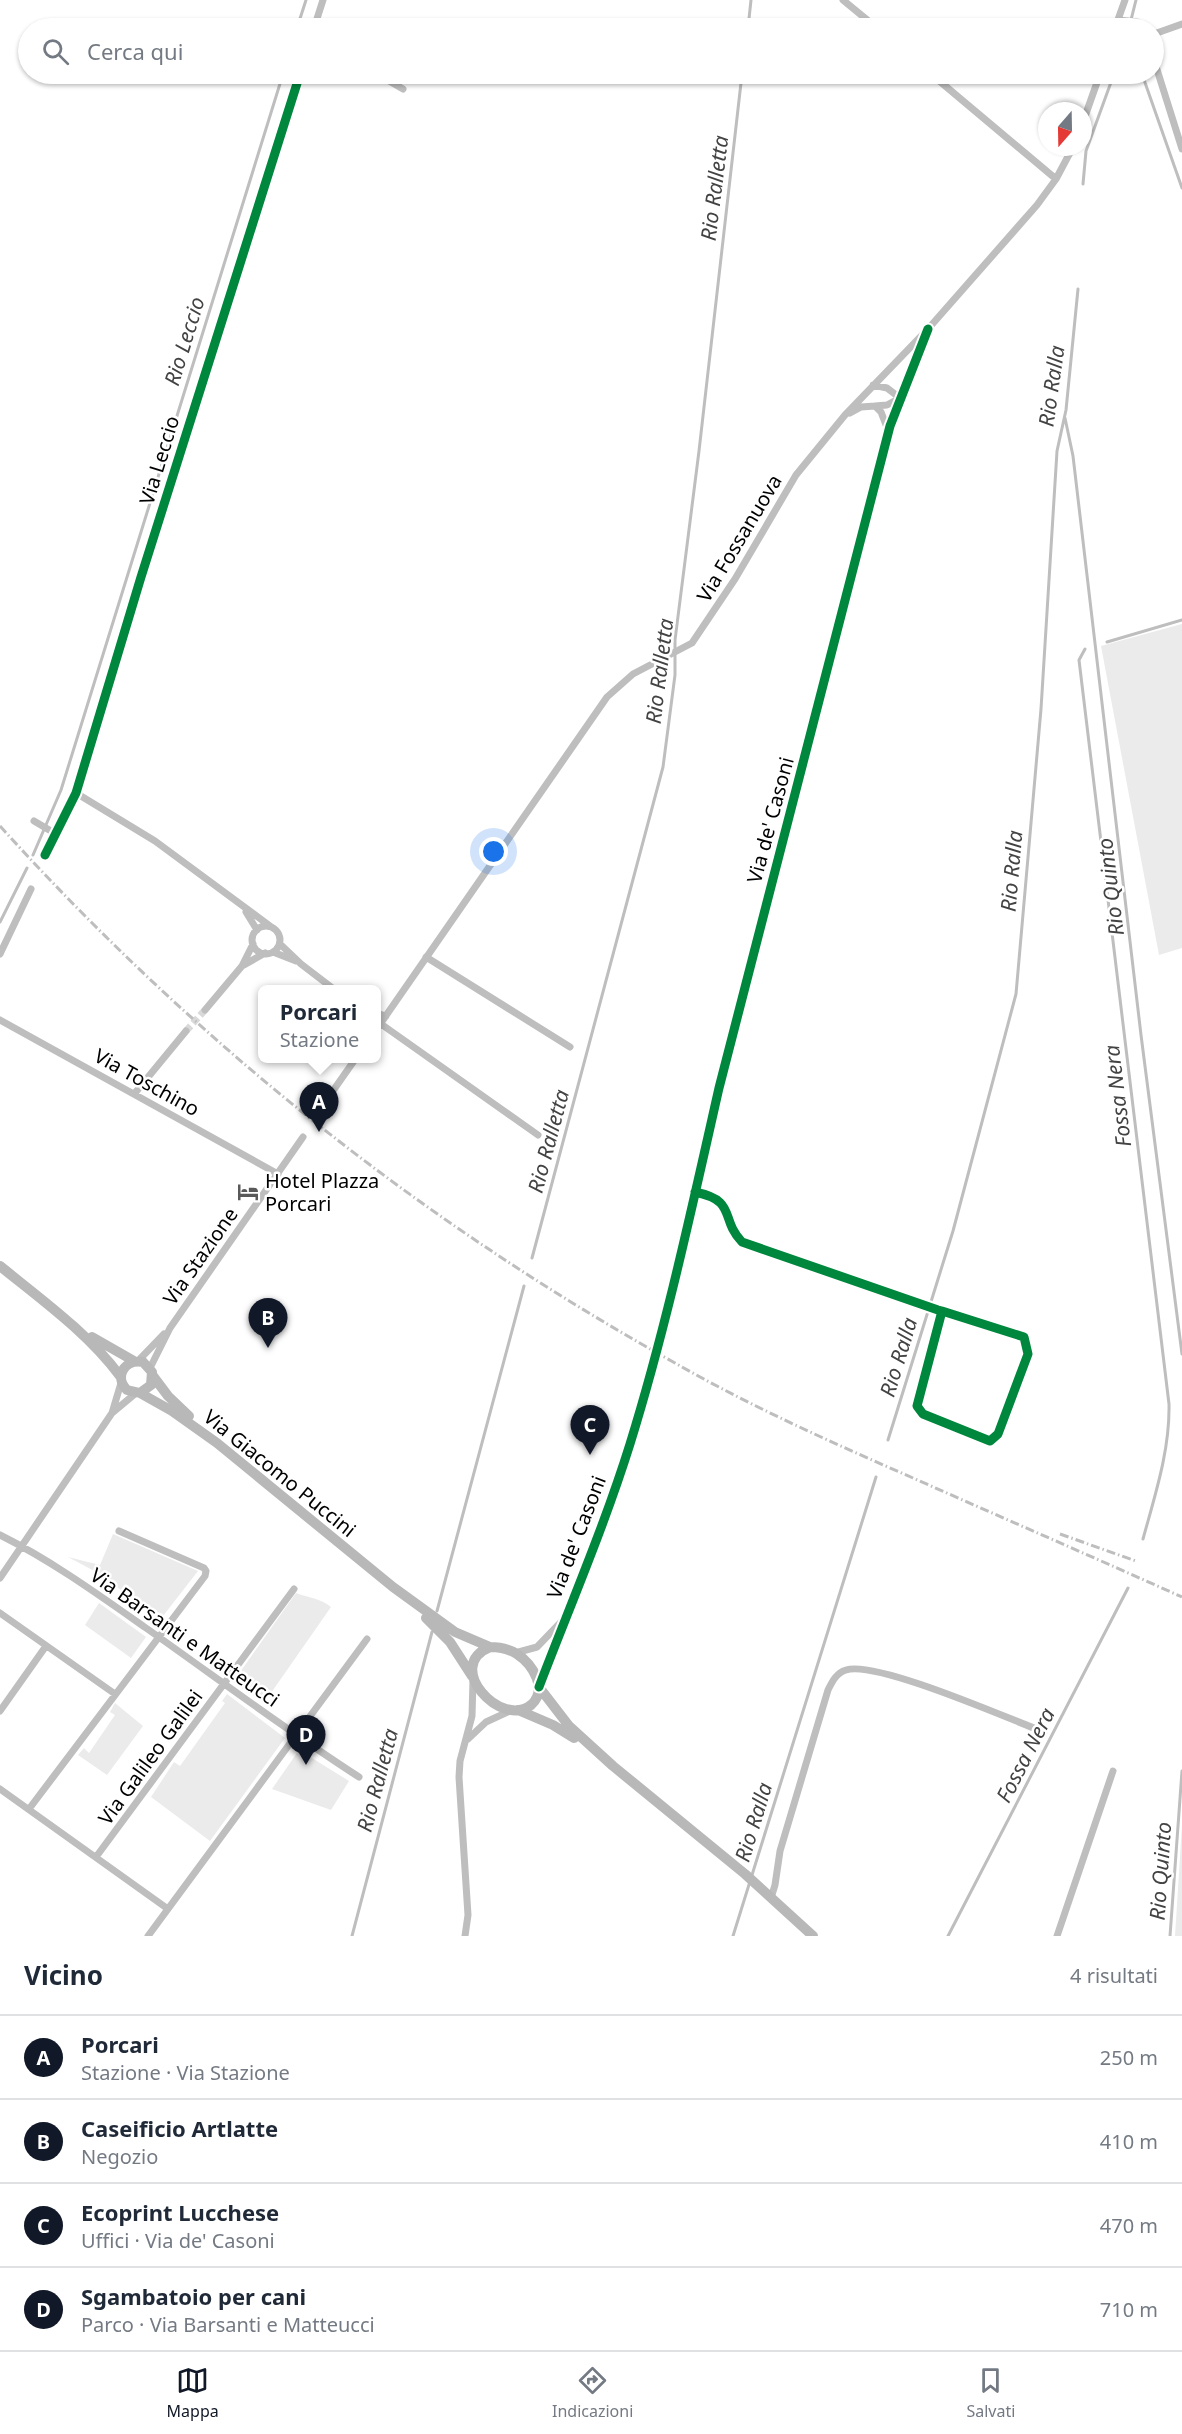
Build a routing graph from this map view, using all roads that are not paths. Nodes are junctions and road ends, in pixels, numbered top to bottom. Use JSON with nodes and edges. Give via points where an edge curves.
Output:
{"nodes":[{"id":1,"x":323,"y":0,"type":"edge"},
{"id":2,"x":843,"y":0,"type":"edge"},
{"id":3,"x":1125,"y":0,"type":"edge"},
{"id":4,"x":317,"y":18,"type":"edge"},
{"id":5,"x":865,"y":18,"type":"edge"},
{"id":6,"x":1122,"y":18,"type":"edge"},
{"id":7,"x":1182,"y":24,"type":"edge"},
{"id":8,"x":1164,"y":30,"type":"edge"},
{"id":9,"x":297,"y":84,"type":"edge"},
{"id":10,"x":396,"y":84,"type":"edge"},
{"id":11,"x":943,"y":84,"type":"edge"},
{"id":12,"x":1096,"y":84,"type":"edge"},
{"id":13,"x":1162,"y":84,"type":"edge"},
{"id":14,"x":403,"y":88,"type":"dead end"},
{"id":15,"x":1090,"y":102,"type":"edge"},
{"id":16,"x":1182,"y":149,"type":"edge"},
{"id":17,"x":1068,"y":156,"type":"edge"},
{"id":18,"x":1056,"y":179,"type":"junction"},
{"id":19,"x":928,"y":329,"type":"junction"},
{"id":20,"x":873,"y":385,"type":"junction"},
{"id":21,"x":900,"y":398,"type":"junction"},
{"id":22,"x":875,"y":406,"type":"junction"},
{"id":23,"x":845,"y":415,"type":"junction"},
{"id":24,"x":889,"y":432,"type":"junction"},
{"id":25,"x":76,"y":793,"type":"junction"},
{"id":26,"x":36,"y":823,"type":"dead end"},
{"id":27,"x":56,"y":834,"type":"junction"},
{"id":28,"x":45,"y":855,"type":"dead end"},
{"id":29,"x":31,"y":889,"type":"dead end"},
{"id":30,"x":242,"y":907,"type":"junction"},
{"id":31,"x":270,"y":926,"type":"junction"},
{"id":32,"x":257,"y":930,"type":"junction"},
{"id":33,"x":253,"y":944,"type":"junction"},
{"id":34,"x":280,"y":944,"type":"junction"},
{"id":35,"x":269,"y":953,"type":"junction"},
{"id":36,"x":0,"y":954,"type":"edge"},
{"id":37,"x":426,"y":957,"type":"junction"},
{"id":38,"x":301,"y":964,"type":"junction"},
{"id":39,"x":242,"y":966,"type":"junction"},
{"id":40,"x":328,"y":985,"type":"edge"},
{"id":41,"x":205,"y":1010,"type":"tunnel mouth"},
{"id":42,"x":381,"y":1014,"type":"edge"},
{"id":43,"x":386,"y":1016,"type":"junction"},
{"id":44,"x":0,"y":1020,"type":"edge"},
{"id":45,"x":381,"y":1023,"type":"edge"},
{"id":46,"x":381,"y":1029,"type":"edge"},
{"id":47,"x":186,"y":1031,"type":"tunnel mouth"},
{"id":48,"x":570,"y":1047,"type":"dead end"},
{"id":49,"x":353,"y":1063,"type":"edge"},
{"id":50,"x":135,"y":1093,"type":"junction"},
{"id":51,"x":322,"y":1105,"type":"dead end"},
{"id":52,"x":538,"y":1136,"type":"dead end"},
{"id":53,"x":303,"y":1137,"type":"dead end"},
{"id":54,"x":279,"y":1174,"type":"junction"},
{"id":55,"x":695,"y":1192,"type":"junction"},
{"id":56,"x":0,"y":1266,"type":"edge"},
{"id":57,"x":940,"y":1311,"type":"junction"},
{"id":58,"x":63,"y":1317,"type":"junction"},
{"id":59,"x":662,"y":1325,"type":"tunnel mouth"},
{"id":60,"x":170,"y":1328,"type":"junction"},
{"id":61,"x":136,"y":1361,"type":"junction"},
{"id":62,"x":652,"y":1364,"type":"tunnel mouth"},
{"id":63,"x":151,"y":1372,"type":"junction"},
{"id":64,"x":121,"y":1379,"type":"junction"},
{"id":65,"x":138,"y":1393,"type":"junction"},
{"id":66,"x":112,"y":1413,"type":"junction"},
{"id":67,"x":218,"y":1443,"type":"junction"},
{"id":68,"x":119,"y":1531,"type":"dead end"},
{"id":69,"x":0,"y":1535,"type":"edge"},
{"id":70,"x":22,"y":1546,"type":"junction"},
{"id":71,"x":0,"y":1578,"type":"edge"},
{"id":72,"x":393,"y":1587,"type":"junction"},
{"id":73,"x":294,"y":1589,"type":"dead end"},
{"id":74,"x":0,"y":1613,"type":"edge"},
{"id":75,"x":566,"y":1615,"type":"junction"},
{"id":76,"x":158,"y":1636,"type":"junction"},
{"id":77,"x":367,"y":1639,"type":"dead end"},
{"id":78,"x":46,"y":1646,"type":"junction"},
{"id":79,"x":490,"y":1647,"type":"junction"},
{"id":80,"x":515,"y":1653,"type":"junction"},
{"id":81,"x":472,"y":1676,"type":"junction"},
{"id":82,"x":224,"y":1684,"type":"junction"},
{"id":83,"x":539,"y":1687,"type":"junction"},
{"id":84,"x":115,"y":1694,"type":"junction"},
{"id":85,"x":515,"y":1710,"type":"junction"},
{"id":86,"x":0,"y":1711,"type":"edge"},
{"id":87,"x":1044,"y":1732,"type":"dead end"},
{"id":88,"x":295,"y":1735,"type":"junction"},
{"id":89,"x":466,"y":1741,"type":"junction"},
{"id":90,"x":613,"y":1766,"type":"junction"},
{"id":91,"x":1113,"y":1771,"type":"dead end"},
{"id":92,"x":359,"y":1777,"type":"dead end"},
{"id":93,"x":0,"y":1789,"type":"edge"},
{"id":94,"x":30,"y":1809,"type":"junction"},
{"id":95,"x":96,"y":1857,"type":"junction"},
{"id":96,"x":771,"y":1898,"type":"junction"},
{"id":97,"x":168,"y":1909,"type":"junction"},
{"id":98,"x":148,"y":1936,"type":"edge"},
{"id":99,"x":465,"y":1936,"type":"edge"},
{"id":100,"x":813,"y":1936,"type":"edge"},
{"id":101,"x":1057,"y":1936,"type":"edge"}],
"edges":[{"from":1,"to":4,"type":"street"},
{"from":2,"to":5,"type":"street"},
{"from":3,"to":6,"type":"street"},
{"from":7,"to":8,"type":"street"},
{"from":9,"to":25,"type":"street","name":"Via Leccio"},
{"from":10,"to":14,"type":"street"},
{"from":11,"to":18,"type":"street"},
{"from":12,"to":15,"type":"street"},
{"from":13,"to":16,"type":"street"},
{"from":17,"to":18,"type":"street","name":"Via Fossanuova"},
{"from":18,"to":19,"type":"street","name":"Via Fossanuova"},
{"from":19,"to":20,"type":"street","name":"Via Fossanuova"},
{"from":19,"to":21,"type":"street","name":"Via de' Casoni"},
{"from":20,"to":21,"type":"street","via":[[887,388]]},
{"from":20,"to":23,"type":"street","name":"Via Fossanuova"},
{"from":21,"to":22,"type":"street"},
{"from":21,"to":24,"type":"street","name":"Via de' Casoni"},
{"from":22,"to":23,"type":"street","via":[[861,407]]},
{"from":22,"to":24,"type":"street"},
{"from":23,"to":37,"type":"street","name":"Via Fossanuova","via":[[796,475],[692,643],[633,674],[607,697]]},
{"from":24,"to":55,"type":"street","name":"Via de' Casoni"},
{"from":25,"to":27,"type":"street","name":"Via Leccio"},
{"from":25,"to":30,"type":"street","via":[[155,841]]},
{"from":26,"to":27,"type":"street"},
{"from":27,"to":28,"type":"street","name":"Via Leccio"},
{"from":29,"to":36,"type":"street"},
{"from":30,"to":31,"type":"street"},
{"from":30,"to":32,"type":"street"},
{"from":31,"to":32,"type":"street"},
{"from":31,"to":34,"type":"street","via":[[277,931]]},
{"from":32,"to":33,"type":"street"},
{"from":33,"to":35,"type":"street","via":[[259,951]]},
{"from":33,"to":39,"type":"street"},
{"from":34,"to":35,"type":"street"},
{"from":34,"to":38,"type":"street"},
{"from":35,"to":38,"type":"street"},
{"from":35,"to":39,"type":"street"},
{"from":37,"to":43,"type":"street","name":"Via Fossanuova"},
{"from":37,"to":48,"type":"street"},
{"from":38,"to":40,"type":"street"},
{"from":39,"to":41,"type":"street"},
{"from":42,"to":43,"type":"street"},
{"from":43,"to":45,"type":"street","name":"Via Fossanuova"},
{"from":44,"to":50,"type":"street","name":"Via Toschino"},
{"from":46,"to":52,"type":"street"},
{"from":47,"to":50,"type":"street"},
{"from":49,"to":51,"type":"street"},
{"from":50,"to":54,"type":"street","name":"Via Toschino"},
{"from":53,"to":54,"type":"street","name":"Via Stazione"},
{"from":54,"to":60,"type":"street","name":"Via Stazione"},
{"from":55,"to":57,"type":"street","via":[[719,1200],[726,1208],[734,1234],[742,1242]]},
{"from":55,"to":59,"type":"street","name":"Via de' Casoni"},
{"from":56,"to":58,"type":"main road"},
{"from":57,"to":57,"type":"street","via":[[1024,1337],[1028,1354],[998,1434],[990,1441],[923,1414],[917,1406]]},
{"from":58,"to":61,"type":"main road"},
{"from":58,"to":64,"type":"main road","via":[[106,1358]]},
{"from":60,"to":61,"type":"street"},
{"from":60,"to":63,"type":"street","name":"Via Stazione"},
{"from":61,"to":63,"type":"main road"},
{"from":61,"to":64,"type":"main road","via":[[126,1365]]},
{"from":62,"to":75,"type":"street","name":"Via de' Casoni","via":[[620,1473]]},
{"from":63,"to":65,"type":"main road","via":[[151,1385]]},
{"from":63,"to":67,"type":"main road","via":[[175,1403]]},
{"from":64,"to":65,"type":"main road","via":[[127,1390]]},
{"from":64,"to":66,"type":"street"},
{"from":65,"to":66,"type":"street"},
{"from":65,"to":67,"type":"main road","name":"Via Giacomo Puccini"},
{"from":66,"to":70,"type":"street"},
{"from":67,"to":72,"type":"main road","name":"Via Giacomo Puccini"},
{"from":68,"to":76,"type":"street","via":[[206,1571]]},
{"from":69,"to":70,"type":"street","name":"Via Barsanti e Matteucci"},
{"from":70,"to":71,"type":"street"},
{"from":70,"to":76,"type":"street","name":"Via Barsanti e Matteucci"},
{"from":72,"to":79,"type":"main road","name":"Via Giacomo Puccini","via":[[455,1632]]},
{"from":72,"to":81,"type":"main road","name":"Via Giacomo Puccini","via":[[450,1642]]},
{"from":73,"to":82,"type":"street","name":"Via Galileo Galilei"},
{"from":74,"to":78,"type":"street"},
{"from":75,"to":80,"type":"street","name":"Via de' Casoni","via":[[544,1642]]},
{"from":75,"to":83,"type":"street","name":"Via de' Casoni"},
{"from":76,"to":82,"type":"street","name":"Via Barsanti e Matteucci"},
{"from":76,"to":84,"type":"street"},
{"from":77,"to":88,"type":"street"},
{"from":78,"to":84,"type":"street"},
{"from":78,"to":86,"type":"street"},
{"from":79,"to":80,"type":"main road","name":"Via Giacomo Puccini"},
{"from":79,"to":81,"type":"main road","via":[[478,1655]]},
{"from":80,"to":83,"type":"main road","name":"Via Giacomo Puccini","via":[[531,1668]]},
{"from":81,"to":85,"type":"main road","name":"Via Giacomo Puccini","via":[[485,1696],[497,1705]]},
{"from":81,"to":89,"type":"street","via":[[473,1707]]},
{"from":82,"to":88,"type":"street","name":"Via Barsanti e Matteucci"},
{"from":82,"to":95,"type":"street","name":"Via Galileo Galilei"},
{"from":83,"to":85,"type":"main road","via":[[531,1704]]},
{"from":83,"to":90,"type":"main road","name":"Via Giacomo Puccini","via":[[569,1726]]},
{"from":84,"to":94,"type":"street"},
{"from":85,"to":89,"type":"street","via":[[486,1722]]},
{"from":85,"to":90,"type":"main road","name":"Via Giacomo Puccini","via":[[561,1729]]},
{"from":87,"to":96,"type":"street","via":[[906,1679],[867,1670],[846,1670],[834,1678],[828,1690],[780,1851]]},
{"from":88,"to":92,"type":"street","name":"Via Barsanti e Matteucci"},
{"from":88,"to":97,"type":"street"},
{"from":89,"to":99,"type":"street","via":[[459,1777],[468,1915]]},
{"from":90,"to":96,"type":"main road","name":"Via Giacomo Puccini"},
{"from":91,"to":101,"type":"street"},
{"from":93,"to":94,"type":"street"},
{"from":94,"to":95,"type":"street"},
{"from":95,"to":97,"type":"street"},
{"from":96,"to":100,"type":"main road","name":"Via Giacomo Puccini"},
{"from":97,"to":98,"type":"street"}]}
